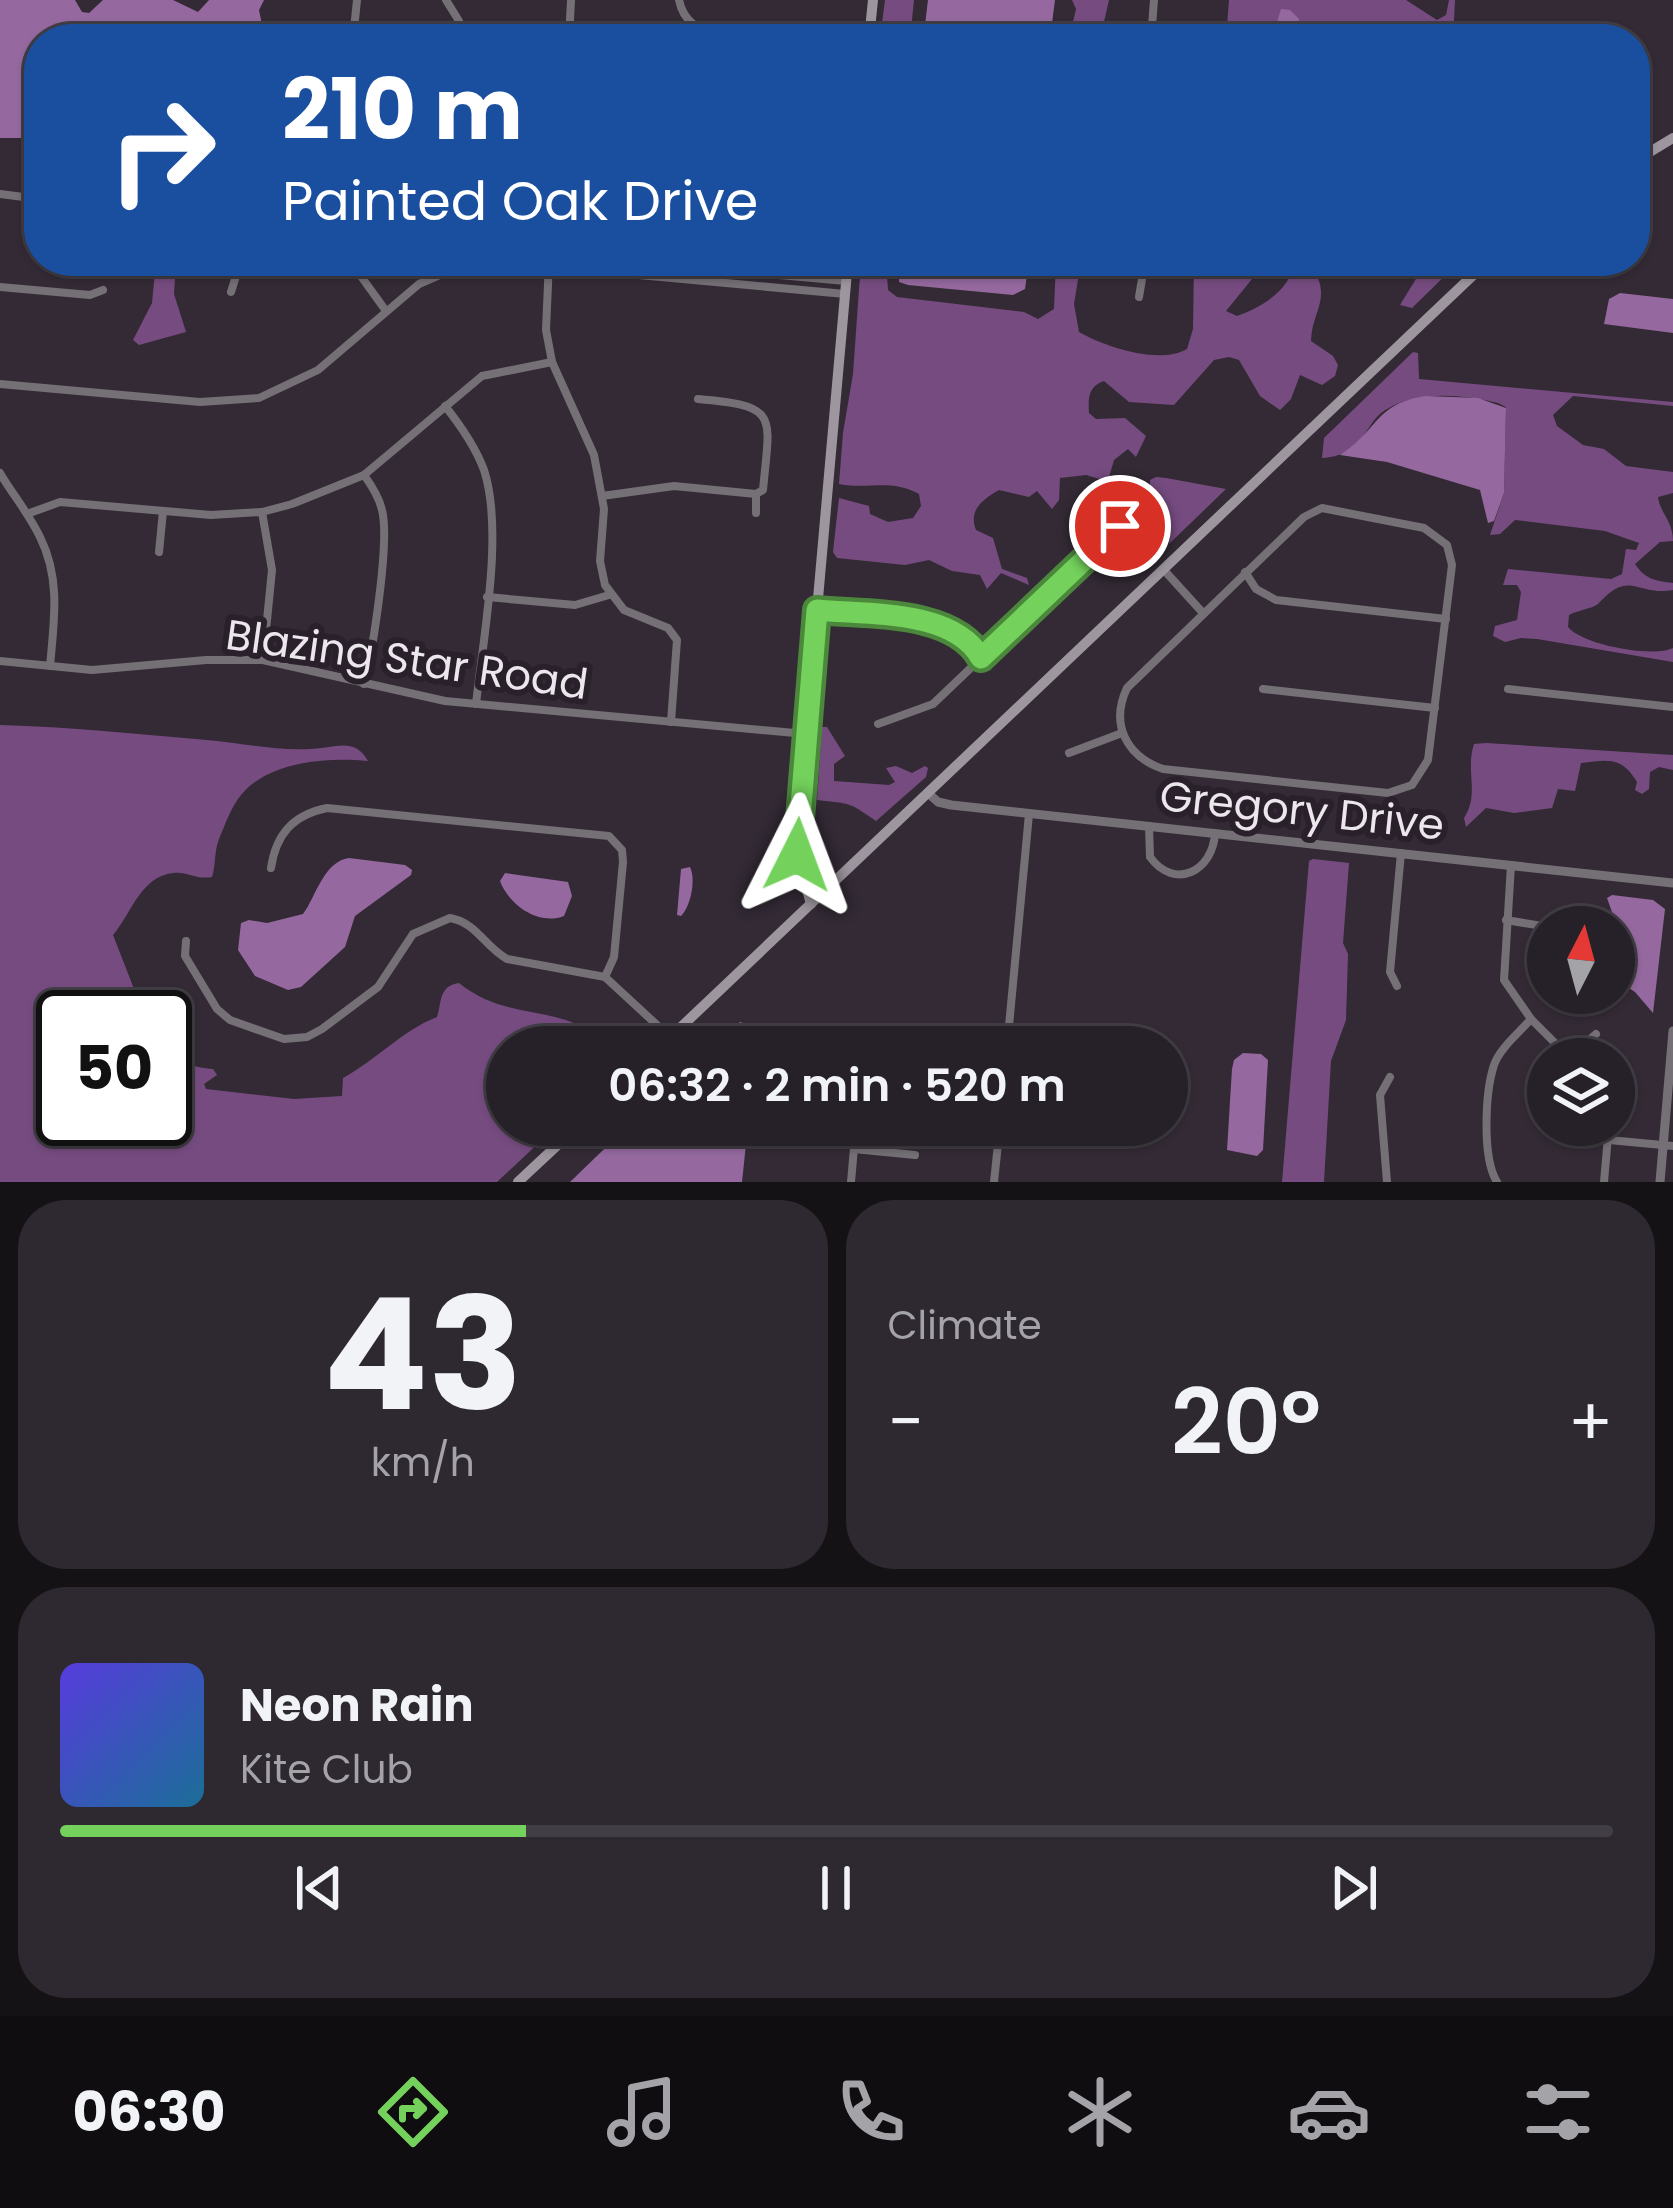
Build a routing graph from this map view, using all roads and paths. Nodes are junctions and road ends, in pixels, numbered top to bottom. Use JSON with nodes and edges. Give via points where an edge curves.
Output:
{"nodes":[{"id":1,"x":236,"y":276,"type":"edge"},
{"id":2,"x":361,"y":276,"type":"edge"},
{"id":3,"x":436,"y":276,"type":"edge"},
{"id":4,"x":548,"y":276,"type":"edge"},
{"id":5,"x":676,"y":276,"type":"edge"},
{"id":6,"x":747,"y":276,"type":"edge"},
{"id":7,"x":847,"y":276,"type":"edge"},
{"id":8,"x":1142,"y":276,"type":"edge"},
{"id":9,"x":1472,"y":276,"type":"edge"},
{"id":10,"x":0,"y":287,"type":"edge"},
{"id":11,"x":846,"y":288,"type":"junction"},
{"id":12,"x":103,"y":290,"type":"dead end"},
{"id":13,"x":231,"y":292,"type":"dead end"},
{"id":14,"x":1139,"y":297,"type":"dead end"},
{"id":15,"x":386,"y":310,"type":"junction"},
{"id":16,"x":552,"y":362,"type":"junction"},
{"id":17,"x":0,"y":384,"type":"edge"},
{"id":18,"x":698,"y":399,"type":"dead end"},
{"id":19,"x":445,"y":406,"type":"junction"},
{"id":20,"x":0,"y":473,"type":"edge"},
{"id":21,"x":364,"y":475,"type":"junction"},
{"id":22,"x":756,"y":494,"type":"junction"},
{"id":23,"x":602,"y":496,"type":"junction"},
{"id":24,"x":163,"y":511,"type":"junction"},
{"id":25,"x":262,"y":512,"type":"junction"},
{"id":26,"x":756,"y":513,"type":"dead end"},
{"id":27,"x":27,"y":514,"type":"junction"},
{"id":28,"x":1120,"y":526,"type":"dead end"},
{"id":29,"x":159,"y":551,"type":"dead end"},
{"id":30,"x":1162,"y":568,"type":"junction"},
{"id":31,"x":1245,"y":572,"type":"junction"},
{"id":32,"x":609,"y":595,"type":"junction"},
{"id":33,"x":487,"y":597,"type":"junction"},
{"id":34,"x":817,"y":610,"type":"junction"},
{"id":35,"x":1203,"y":613,"type":"junction"},
{"id":36,"x":1446,"y":619,"type":"junction"},
{"id":37,"x":981,"y":658,"type":"junction"},
{"id":38,"x":263,"y":660,"type":"junction"},
{"id":39,"x":0,"y":661,"type":"edge"},
{"id":40,"x":50,"y":666,"type":"junction"},
{"id":41,"x":364,"y":684,"type":"junction"},
{"id":42,"x":1263,"y":689,"type":"dead end"},
{"id":43,"x":1508,"y":689,"type":"dead end"},
{"id":44,"x":476,"y":705,"type":"junction"},
{"id":45,"x":1673,"y":707,"type":"edge"},
{"id":46,"x":1435,"y":708,"type":"junction"},
{"id":47,"x":671,"y":722,"type":"junction"},
{"id":48,"x":878,"y":724,"type":"dead end"},
{"id":49,"x":806,"y":734,"type":"junction"},
{"id":50,"x":1122,"y":734,"type":"junction"},
{"id":51,"x":1069,"y":753,"type":"dead end"},
{"id":52,"x":928,"y":793,"type":"junction"},
{"id":53,"x":1029,"y":814,"type":"junction"},
{"id":54,"x":1149,"y":826,"type":"junction"},
{"id":55,"x":1215,"y":833,"type":"junction"},
{"id":56,"x":1401,"y":853,"type":"junction"},
{"id":57,"x":1511,"y":866,"type":"junction"},
{"id":58,"x":271,"y":868,"type":"dead end"},
{"id":59,"x":1673,"y":883,"type":"edge"},
{"id":60,"x":811,"y":904,"type":"junction"},
{"id":61,"x":1506,"y":920,"type":"junction"},
{"id":62,"x":1527,"y":924,"type":"edge"},
{"id":63,"x":186,"y":941,"type":"dead end"},
{"id":64,"x":605,"y":977,"type":"junction"},
{"id":65,"x":1397,"y":986,"type":"dead end"},
{"id":66,"x":1532,"y":1019,"type":"junction"},
{"id":67,"x":658,"y":1026,"type":"edge"},
{"id":68,"x":682,"y":1026,"type":"edge"},
{"id":69,"x":1009,"y":1026,"type":"edge"},
{"id":70,"x":1673,"y":1031,"type":"edge"},
{"id":71,"x":1596,"y":1034,"type":"dead end"},
{"id":72,"x":1551,"y":1038,"type":"edge"},
{"id":73,"x":1592,"y":1038,"type":"edge"},
{"id":74,"x":1672,"y":1051,"type":"edge"},
{"id":75,"x":1390,"y":1077,"type":"dead end"},
{"id":76,"x":1635,"y":1142,"type":"edge"},
{"id":77,"x":1668,"y":1145,"type":"edge"},
{"id":78,"x":557,"y":1146,"type":"edge"},
{"id":79,"x":854,"y":1146,"type":"edge"},
{"id":80,"x":998,"y":1146,"type":"edge"},
{"id":81,"x":1608,"y":1146,"type":"edge"},
{"id":82,"x":854,"y":1149,"type":"junction"},
{"id":83,"x":915,"y":1155,"type":"dead end"},
{"id":84,"x":518,"y":1182,"type":"edge"},
{"id":85,"x":850,"y":1182,"type":"edge"},
{"id":86,"x":994,"y":1182,"type":"edge"},
{"id":87,"x":1387,"y":1182,"type":"edge"},
{"id":88,"x":1497,"y":1182,"type":"edge"},
{"id":89,"x":1604,"y":1182,"type":"edge"},
{"id":90,"x":1660,"y":1182,"type":"edge"}],
"edges":[{"from":1,"to":13,"type":"street"},
{"from":2,"to":15,"type":"street"},
{"from":3,"to":15,"type":"street"},
{"from":4,"to":16,"type":"street"},
{"from":5,"to":11,"type":"street"},
{"from":6,"to":11,"type":"street"},
{"from":7,"to":11,"type":"main road"},
{"from":8,"to":14,"type":"street"},
{"from":9,"to":30,"type":"main road"},
{"from":10,"to":12,"type":"street"},
{"from":11,"to":34,"type":"main road"},
{"from":15,"to":17,"type":"street","via":[[318,370],[259,398],[200,402]]},
{"from":16,"to":19,"type":"street","via":[[482,376]]},
{"from":16,"to":23,"type":"street","via":[[584,426]]},
{"from":18,"to":22,"type":"street","via":[[739,403],[765,416],[763,490]]},
{"from":19,"to":21,"type":"street"},
{"from":19,"to":33,"type":"street","via":[[472,445],[490,495]]},
{"from":20,"to":27,"type":"street"},
{"from":21,"to":25,"type":"street"},
{"from":21,"to":41,"type":"street","via":[[384,529]]},
{"from":22,"to":23,"type":"street","via":[[674,486]]},
{"from":22,"to":26,"type":"street"},
{"from":23,"to":32,"type":"street","via":[[601,567]]},
{"from":24,"to":25,"type":"street"},
{"from":24,"to":27,"type":"street","via":[[60,502]]},
{"from":24,"to":29,"type":"street"},
{"from":25,"to":38,"type":"street","via":[[272,570]]},
{"from":27,"to":40,"type":"street","via":[[55,585]]},
{"from":28,"to":37,"type":"street"},
{"from":30,"to":35,"type":"street"},
{"from":30,"to":52,"type":"main road"},
{"from":31,"to":35,"type":"street"},
{"from":31,"to":36,"type":"street","via":[[1276,600]]},
{"from":31,"to":36,"type":"street","via":[[1322,508],[1424,528],[1443,539],[1452,565]]},
{"from":32,"to":33,"type":"street","via":[[575,605]]},
{"from":32,"to":47,"type":"street","via":[[677,640]]},
{"from":33,"to":44,"type":"street"},
{"from":34,"to":37,"type":"street","via":[[942,624]]},
{"from":34,"to":49,"type":"main road"},
{"from":35,"to":50,"type":"street","via":[[1127,688]]},
{"from":36,"to":46,"type":"street"},
{"from":37,"to":48,"type":"street","via":[[928,707]]},
{"from":38,"to":40,"type":"street","name":"Blazing Star Road"},
{"from":38,"to":41,"type":"street","name":"Blazing Star Road"},
{"from":39,"to":40,"type":"street","name":"Blazing Star Road"},
{"from":41,"to":44,"type":"street","name":"Blazing Star Road"},
{"from":42,"to":46,"type":"street"},
{"from":43,"to":45,"type":"street"},
{"from":44,"to":47,"type":"street","name":"Blazing Star Road"},
{"from":46,"to":50,"type":"street","via":[[1425,770],[1388,793],[1162,769],[1135,754]]},
{"from":47,"to":49,"type":"street","name":"Blazing Star Road"},
{"from":49,"to":60,"type":"main road","via":[[796,835]]},
{"from":50,"to":51,"type":"street"},
{"from":52,"to":53,"type":"street","name":"Gregory Drive","via":[[951,805]]},
{"from":52,"to":60,"type":"main road"},
{"from":53,"to":54,"type":"street","name":"Gregory Drive"},
{"from":53,"to":69,"type":"street"},
{"from":54,"to":55,"type":"street","name":"Gregory Drive"},
{"from":54,"to":55,"type":"street","via":[[1150,857],[1168,873],[1185,874],[1208,860]]},
{"from":55,"to":56,"type":"street","name":"Gregory Drive"},
{"from":56,"to":57,"type":"street","name":"Gregory Drive"},
{"from":56,"to":65,"type":"street","via":[[1390,972]]},
{"from":57,"to":59,"type":"street","name":"Gregory Drive"},
{"from":57,"to":61,"type":"street"},
{"from":58,"to":64,"type":"street","via":[[288,826],[327,808],[609,836],[622,850],[614,957]]},
{"from":60,"to":68,"type":"main road"},
{"from":61,"to":62,"type":"street"},
{"from":61,"to":66,"type":"street","via":[[1504,980]]},
{"from":63,"to":64,"type":"street","via":[[185,956],[217,1009],[284,1039],[322,1029],[378,987],[413,934],[450,918],[472,926],[507,959]]},
{"from":64,"to":67,"type":"street"},
{"from":66,"to":72,"type":"street"},
{"from":66,"to":88,"type":"street","via":[[1494,1065],[1486,1160]]},
{"from":70,"to":74,"type":"street"},
{"from":71,"to":73,"type":"street"},
{"from":74,"to":77,"type":"street"},
{"from":75,"to":87,"type":"street","via":[[1381,1095]]},
{"from":76,"to":77,"type":"street"},
{"from":77,"to":90,"type":"street"},
{"from":78,"to":84,"type":"main road"},
{"from":79,"to":82,"type":"street"},
{"from":80,"to":86,"type":"street"},
{"from":81,"to":89,"type":"street"},
{"from":82,"to":83,"type":"street"},
{"from":82,"to":85,"type":"street"}]}
